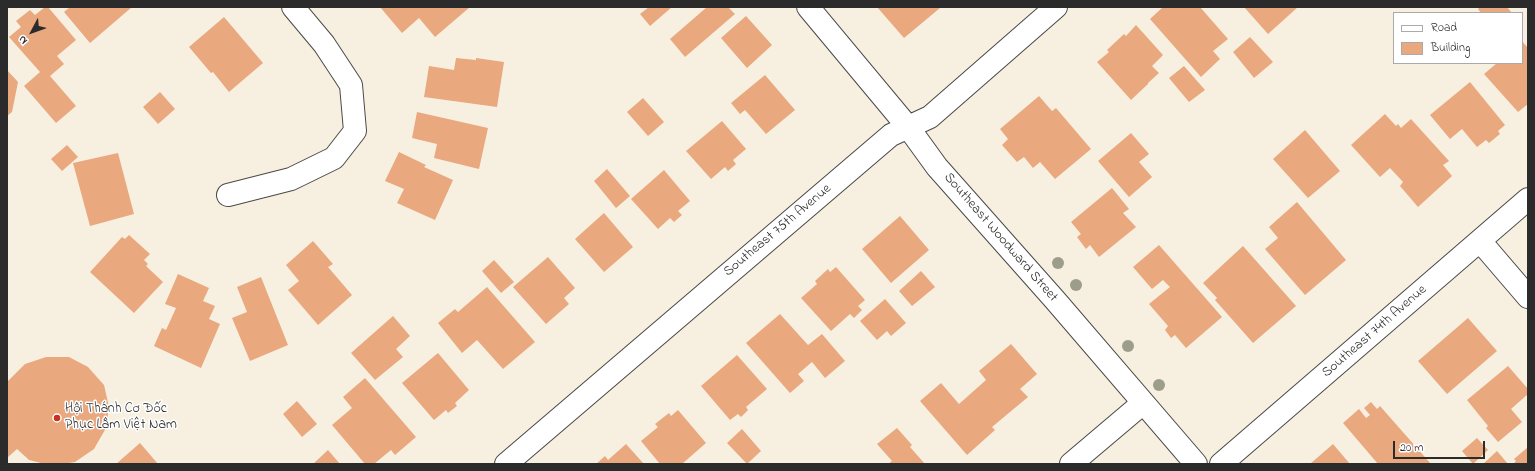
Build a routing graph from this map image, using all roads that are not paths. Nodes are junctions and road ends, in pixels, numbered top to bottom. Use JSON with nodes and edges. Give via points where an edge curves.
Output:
{"nodes":[{"id":1,"x":292,"y":7,"type":"edge"},
{"id":2,"x":808,"y":7,"type":"edge"},
{"id":3,"x":1056,"y":7,"type":"edge"},
{"id":4,"x":908,"y":127,"type":"junction"},
{"id":5,"x":228,"y":195,"type":"dead end"},
{"id":6,"x":1528,"y":199,"type":"edge"},
{"id":7,"x":1480,"y":241,"type":"junction"},
{"id":8,"x":1528,"y":297,"type":"edge"},
{"id":9,"x":1143,"y":403,"type":"junction"},
{"id":10,"x":506,"y":464,"type":"edge"},
{"id":11,"x":1072,"y":464,"type":"edge"},
{"id":12,"x":1196,"y":464,"type":"edge"},
{"id":13,"x":1221,"y":464,"type":"edge"}],
"edges":[{"from":1,"to":5,"type":"street","via":[[324,44],[350,85],[355,130],[334,158],[291,179]]},
{"from":2,"to":4,"type":"street","name":"Southeast Woodward Street"},
{"from":3,"to":4,"type":"street","name":"Southeast 75th Avenue","via":[[930,117]]},
{"from":4,"to":9,"type":"street","name":"Southeast Woodward Street","via":[[937,167]]},
{"from":4,"to":10,"type":"street","name":"Southeast 75th Avenue","via":[[891,135]]},
{"from":6,"to":7,"type":"street","name":"Southeast 74th Avenue"},
{"from":7,"to":8,"type":"street"},
{"from":7,"to":13,"type":"street","name":"Southeast 74th Avenue"},
{"from":9,"to":11,"type":"street"},
{"from":9,"to":12,"type":"street","name":"Southeast Woodward Street"}]}
